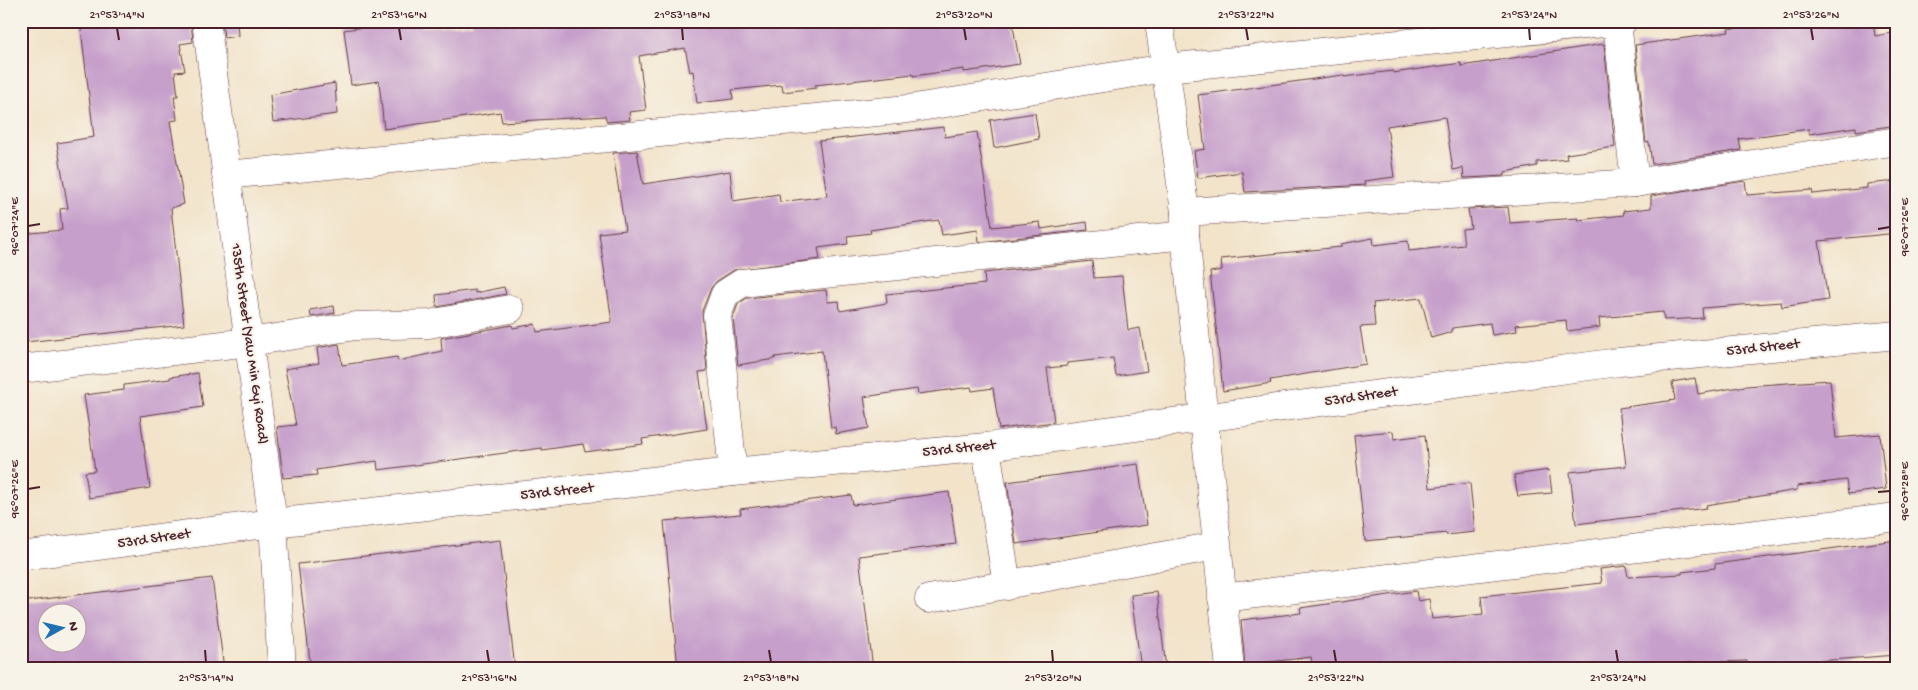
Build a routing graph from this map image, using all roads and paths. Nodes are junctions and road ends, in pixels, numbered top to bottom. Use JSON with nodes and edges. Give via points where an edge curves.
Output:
{"nodes":[{"id":1,"x":206,"y":21,"type":"edge"},
{"id":2,"x":1160,"y":21,"type":"edge"},
{"id":3,"x":1623,"y":21,"type":"edge"},
{"id":4,"x":1617,"y":22,"type":"edge"},
{"id":5,"x":1166,"y":68,"type":"junction"},
{"id":6,"x":1897,"y":141,"type":"edge"},
{"id":7,"x":226,"y":175,"type":"junction"},
{"id":8,"x":1635,"y":183,"type":"junction"},
{"id":9,"x":1185,"y":224,"type":"junction"},
{"id":10,"x":510,"y":309,"type":"dead end"},
{"id":11,"x":1897,"y":335,"type":"edge"},
{"id":12,"x":249,"y":342,"type":"junction"},
{"id":13,"x":21,"y":369,"type":"edge"},
{"id":14,"x":1204,"y":418,"type":"junction"},
{"id":15,"x":986,"y":447,"type":"junction"},
{"id":16,"x":733,"y":472,"type":"junction"},
{"id":17,"x":1897,"y":516,"type":"edge"},
{"id":18,"x":273,"y":523,"type":"junction"},
{"id":19,"x":1216,"y":546,"type":"junction"},
{"id":20,"x":21,"y":556,"type":"edge"},
{"id":21,"x":1006,"y":586,"type":"junction"},
{"id":22,"x":1222,"y":598,"type":"junction"},
{"id":23,"x":929,"y":599,"type":"dead end"},
{"id":24,"x":282,"y":669,"type":"edge"},
{"id":25,"x":1230,"y":669,"type":"edge"}],
"edges":[{"from":1,"to":7,"type":"street","name":"135th Street (Yaw Min Gyi Road)"},
{"from":2,"to":5,"type":"street"},
{"from":3,"to":4,"type":"street"},
{"from":4,"to":5,"type":"street"},
{"from":4,"to":8,"type":"street"},
{"from":5,"to":7,"type":"street","via":[[908,109]]},
{"from":5,"to":9,"type":"street"},
{"from":6,"to":8,"type":"street"},
{"from":7,"to":12,"type":"street","name":"135th Street (Yaw Min Gyi Road)"},
{"from":8,"to":9,"type":"street"},
{"from":9,"to":14,"type":"street"},
{"from":9,"to":16,"type":"street","via":[[742,282],[725,294],[717,316]]},
{"from":10,"to":12,"type":"street","via":[[429,324],[356,326]]},
{"from":11,"to":14,"type":"street","name":"53rd Street","via":[[1619,362]]},
{"from":12,"to":13,"type":"street"},
{"from":12,"to":18,"type":"street","name":"135th Street (Yaw Min Gyi Road)"},
{"from":14,"to":15,"type":"street","name":"53rd Street"},
{"from":14,"to":19,"type":"street"},
{"from":15,"to":16,"type":"street","name":"53rd Street"},
{"from":15,"to":21,"type":"street"},
{"from":16,"to":18,"type":"street","name":"53rd Street"},
{"from":17,"to":22,"type":"street"},
{"from":18,"to":20,"type":"street","name":"53rd Street"},
{"from":18,"to":24,"type":"street","name":"135th Street (Yaw Min Gyi Road)"},
{"from":19,"to":21,"type":"street"},
{"from":19,"to":22,"type":"street"},
{"from":21,"to":23,"type":"street"},
{"from":22,"to":25,"type":"street"}]}
